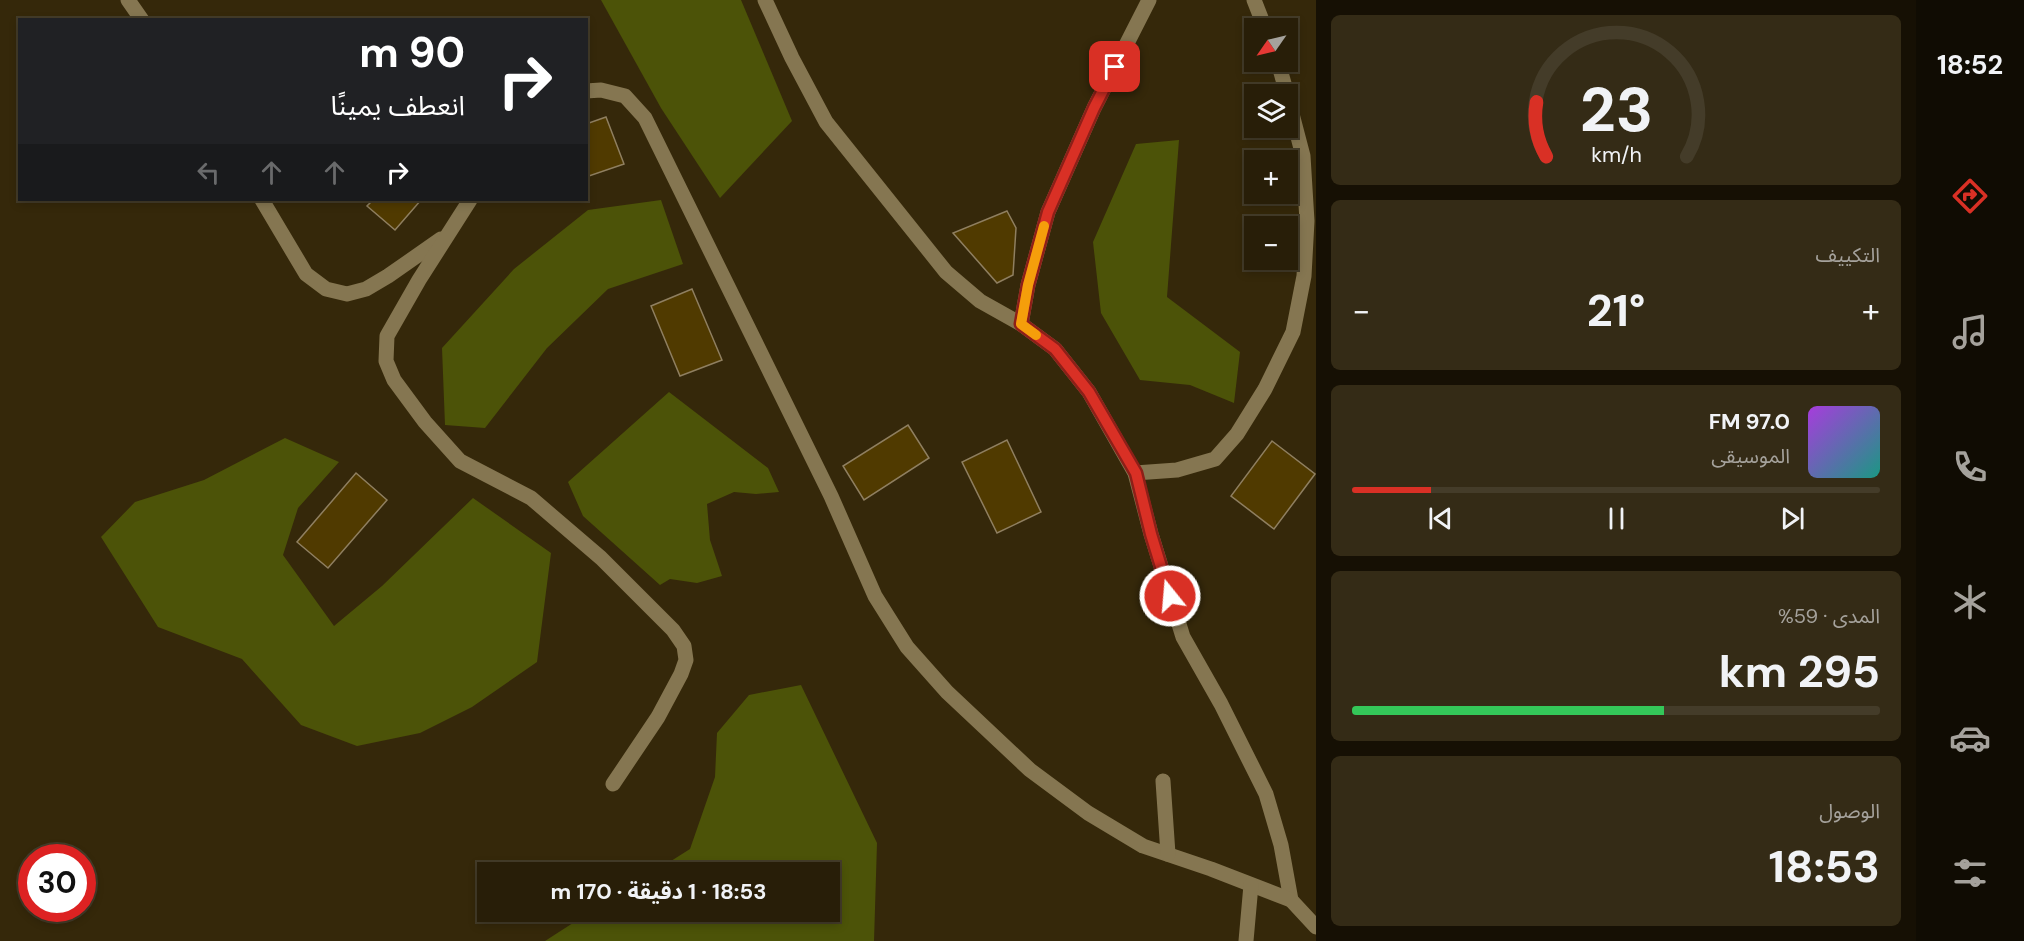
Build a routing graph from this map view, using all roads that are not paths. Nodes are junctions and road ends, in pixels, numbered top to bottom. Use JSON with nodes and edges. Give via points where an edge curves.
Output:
{"nodes":[{"id":1,"x":128,"y":0,"type":"edge"},
{"id":2,"x":765,"y":0,"type":"edge"},
{"id":3,"x":1149,"y":0,"type":"edge"},
{"id":4,"x":1254,"y":0,"type":"edge"},
{"id":5,"x":141,"y":18,"type":"edge"},
{"id":6,"x":1261,"y":18,"type":"edge"},
{"id":7,"x":588,"y":92,"type":"edge"},
{"id":8,"x":1298,"y":137,"type":"edge"},
{"id":9,"x":263,"y":201,"type":"edge"},
{"id":10,"x":469,"y":201,"type":"edge"},
{"id":11,"x":448,"y":234,"type":"junction"},
{"id":12,"x":1021,"y":324,"type":"junction"},
{"id":13,"x":1136,"y":473,"type":"junction"},
{"id":14,"x":1162,"y":782,"type":"dead end"},
{"id":15,"x":613,"y":784,"type":"dead end"},
{"id":16,"x":1168,"y":854,"type":"junction"},
{"id":17,"x":1251,"y":885,"type":"junction"},
{"id":18,"x":1291,"y":900,"type":"junction"},
{"id":19,"x":1316,"y":927,"type":"edge"},
{"id":20,"x":1245,"y":941,"type":"edge"}],
"edges":[{"from":1,"to":5,"type":"street"},
{"from":2,"to":12,"type":"street","via":[[826,122],[877,188],[946,272],[980,301]]},
{"from":3,"to":12,"type":"street","via":[[1094,108],[1048,212]]},
{"from":4,"to":6,"type":"street"},
{"from":7,"to":16,"type":"street","via":[[601,90],[625,96],[645,118],[831,496],[875,596],[907,647],[947,692],[1030,770],[1088,813],[1143,846]]},
{"from":8,"to":13,"type":"street","via":[[1307,221],[1305,276],[1293,332],[1265,389],[1237,434],[1215,459],[1177,470]]},
{"from":9,"to":11,"type":"street","via":[[306,274],[326,290],[347,294],[366,289],[388,276]]},
{"from":10,"to":11,"type":"street"},
{"from":11,"to":15,"type":"street","via":[[387,336],[386,362],[394,380],[460,461],[531,498],[601,558],[684,646],[686,660],[681,674],[658,717]]},
{"from":12,"to":13,"type":"street","via":[[1055,349],[1089,392]]},
{"from":13,"to":18,"type":"street","via":[[1183,637],[1266,794]]},
{"from":14,"to":16,"type":"street"},
{"from":16,"to":17,"type":"street"},
{"from":17,"to":18,"type":"street"},
{"from":17,"to":20,"type":"street"},
{"from":18,"to":19,"type":"street"}]}
